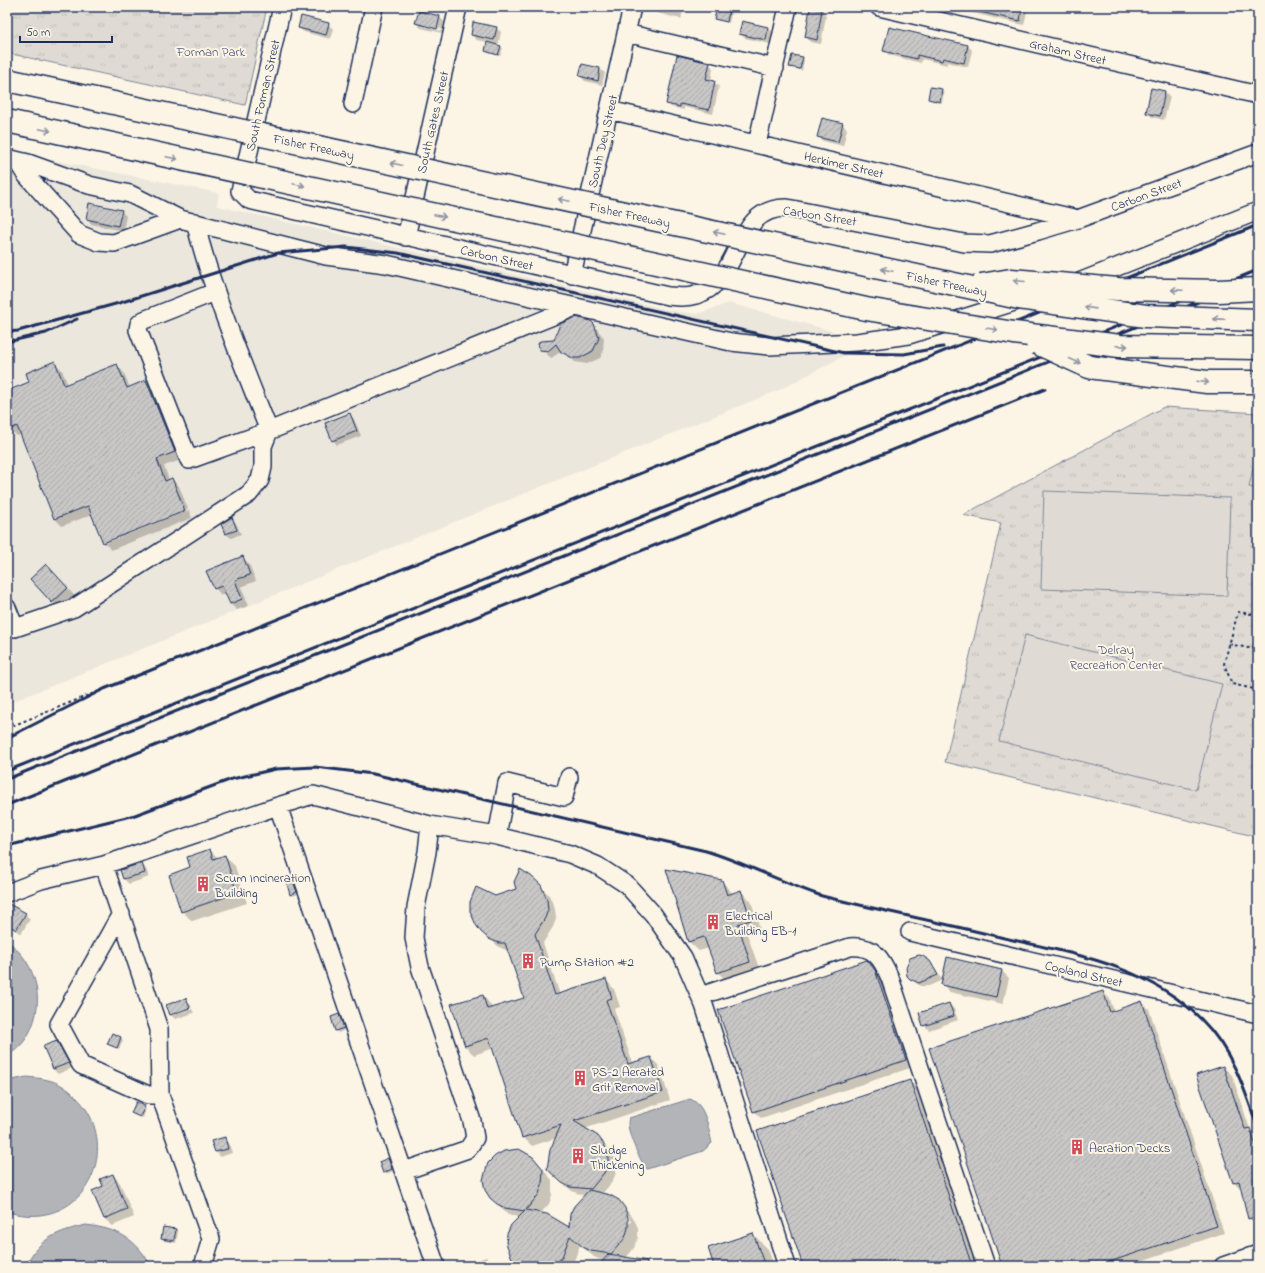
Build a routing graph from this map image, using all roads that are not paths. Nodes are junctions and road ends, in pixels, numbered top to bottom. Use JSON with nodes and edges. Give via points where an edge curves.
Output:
{"nodes":[{"id":1,"x":282,"y":7,"type":"edge"},
{"id":2,"x":374,"y":7,"type":"edge"},
{"id":3,"x":458,"y":7,"type":"edge"},
{"id":4,"x":632,"y":7,"type":"edge"},
{"id":5,"x":788,"y":7,"type":"edge"},
{"id":6,"x":879,"y":7,"type":"edge"},
{"id":7,"x":626,"y":33,"type":"junction"},
{"id":8,"x":775,"y":68,"type":"junction"},
{"id":9,"x":7,"y":80,"type":"edge"},
{"id":10,"x":1258,"y":95,"type":"edge"},
{"id":11,"x":353,"y":104,"type":"dead end"},
{"id":12,"x":609,"y":110,"type":"junction"},
{"id":13,"x":7,"y":121,"type":"edge"},
{"id":14,"x":757,"y":144,"type":"junction"},
{"id":15,"x":1258,"y":153,"type":"edge"},
{"id":16,"x":12,"y":159,"type":"edge"},
{"id":17,"x":242,"y":183,"type":"joint"},
{"id":18,"x":1258,"y":211,"type":"edge"},
{"id":19,"x":1078,"y":219,"type":"junction"},
{"id":20,"x":187,"y":220,"type":"junction"},
{"id":21,"x":406,"y":237,"type":"junction"},
{"id":22,"x":572,"y":275,"type":"junction"},
{"id":23,"x":966,"y":287,"type":"junction"},
{"id":24,"x":1258,"y":289,"type":"edge"},
{"id":25,"x":215,"y":292,"type":"junction"},
{"id":26,"x":575,"y":307,"type":"junction"},
{"id":27,"x":1258,"y":320,"type":"edge"},
{"id":28,"x":1014,"y":333,"type":"junction"},
{"id":29,"x":1258,"y":348,"type":"edge"},
{"id":30,"x":1258,"y":382,"type":"edge"},
{"id":31,"x":269,"y":431,"type":"junction"},
{"id":32,"x":7,"y":608,"type":"edge"},
{"id":33,"x":569,"y":777,"type":"dead end"},
{"id":34,"x":278,"y":806,"type":"junction"},
{"id":35,"x":430,"y":825,"type":"junction"},
{"id":36,"x":497,"y":836,"type":"junction"},
{"id":37,"x":104,"y":865,"type":"junction"},
{"id":38,"x":7,"y":893,"type":"edge"},
{"id":39,"x":121,"y":914,"type":"junction"},
{"id":40,"x":910,"y":932,"type":"dead end"},
{"id":41,"x":700,"y":996,"type":"junction"},
{"id":42,"x":1258,"y":1014,"type":"edge"},
{"id":43,"x":160,"y":1095,"type":"junction"},
{"id":44,"x":404,"y":1171,"type":"junction"},
{"id":45,"x":1258,"y":1254,"type":"edge"},
{"id":46,"x":203,"y":1266,"type":"edge"},
{"id":47,"x":436,"y":1266,"type":"edge"},
{"id":48,"x":788,"y":1266,"type":"edge"},
{"id":49,"x":986,"y":1266,"type":"edge"},
{"id":50,"x":1224,"y":1266,"type":"edge"}],
"edges":[{"from":1,"to":17,"type":"street","name":"South Forman Street"},
{"from":2,"to":11,"type":"street"},
{"from":3,"to":21,"type":"street","name":"South Gates Street"},
{"from":4,"to":7,"type":"street","name":"South Dey Street"},
{"from":5,"to":8,"type":"street"},
{"from":6,"to":10,"type":"street","name":"Graham Street"},
{"from":7,"to":8,"type":"street"},
{"from":7,"to":12,"type":"street","name":"South Dey Street"},
{"from":8,"to":14,"type":"street"},
{"from":23,"to":9,"type":"highway","name":"Fisher Freeway","one_way":true,"bridge":true},
{"from":12,"to":14,"type":"street","name":"Herkimer Street"},
{"from":12,"to":22,"type":"street","name":"South Dey Street"},
{"from":13,"to":28,"type":"highway","one_way":true,"bridge":true,"via":[[866,309]]},
{"from":14,"to":19,"type":"street","name":"Herkimer Street"},
{"from":15,"to":19,"type":"street","name":"Carbon Street"},
{"from":16,"to":20,"type":"street","via":[[89,185],[130,194]]},
{"from":16,"to":20,"type":"street","via":[[79,234],[99,242],[114,243]]},
{"from":17,"to":21,"type":"street","name":"Carbon Street","via":[[240,191],[249,200]]},
{"from":18,"to":26,"type":"street","via":[[1091,278],[909,335],[856,342],[769,346],[731,342]]},
{"from":19,"to":22,"type":"street","name":"Carbon Street","via":[[1000,242],[977,244],[803,210],[780,208],[766,211],[753,221],[726,270],[714,285],[697,295],[668,296]]},
{"from":20,"to":25,"type":"street"},
{"from":20,"to":26,"type":"street","via":[[326,256],[386,264]]},
{"from":21,"to":22,"type":"street","name":"Carbon Street"},
{"from":24,"to":23,"type":"highway","one_way":true,"bridge":true,"via":[[1118,289],[1011,280]]},
{"from":27,"to":23,"type":"highway","name":"Fisher Freeway","one_way":true,"bridge":true,"via":[[1146,316],[1019,298]]},
{"from":25,"to":31,"type":"street"},
{"from":25,"to":31,"type":"street","via":[[144,320],[139,324],[138,330],[189,460]]},
{"from":26,"to":31,"type":"street"},
{"from":28,"to":29,"type":"highway","one_way":true,"bridge":true,"via":[[1120,346]]},
{"from":28,"to":30,"type":"highway","one_way":true,"bridge":true,"via":[[1089,367],[1207,382]]},
{"from":31,"to":32,"type":"street","via":[[263,446],[260,480],[249,494],[74,608],[15,628]]},
{"from":33,"to":36,"type":"street","via":[[564,797],[507,783]]},
{"from":34,"to":35,"type":"street","via":[[313,795]]},
{"from":34,"to":37,"type":"street"},
{"from":34,"to":44,"type":"street"},
{"from":35,"to":36,"type":"street"},
{"from":35,"to":44,"type":"street","via":[[416,907],[414,938],[420,967],[472,1121],[475,1138],[468,1149]]},
{"from":36,"to":41,"type":"street","via":[[570,854],[598,866],[627,885],[653,914],[683,957]]},
{"from":37,"to":38,"type":"street","via":[[41,880]]},
{"from":37,"to":39,"type":"street"},
{"from":39,"to":43,"type":"street","via":[[160,1029]]},
{"from":39,"to":43,"type":"street","via":[[59,1024],[82,1065],[148,1095]]},
{"from":40,"to":42,"type":"street","name":"Copland Street"},
{"from":41,"to":48,"type":"street"},
{"from":41,"to":49,"type":"street","via":[[850,947],[865,947],[878,955],[890,978]]},
{"from":43,"to":46,"type":"street","via":[[211,1239]]},
{"from":44,"to":47,"type":"street"},
{"from":45,"to":50,"type":"street"}]}
